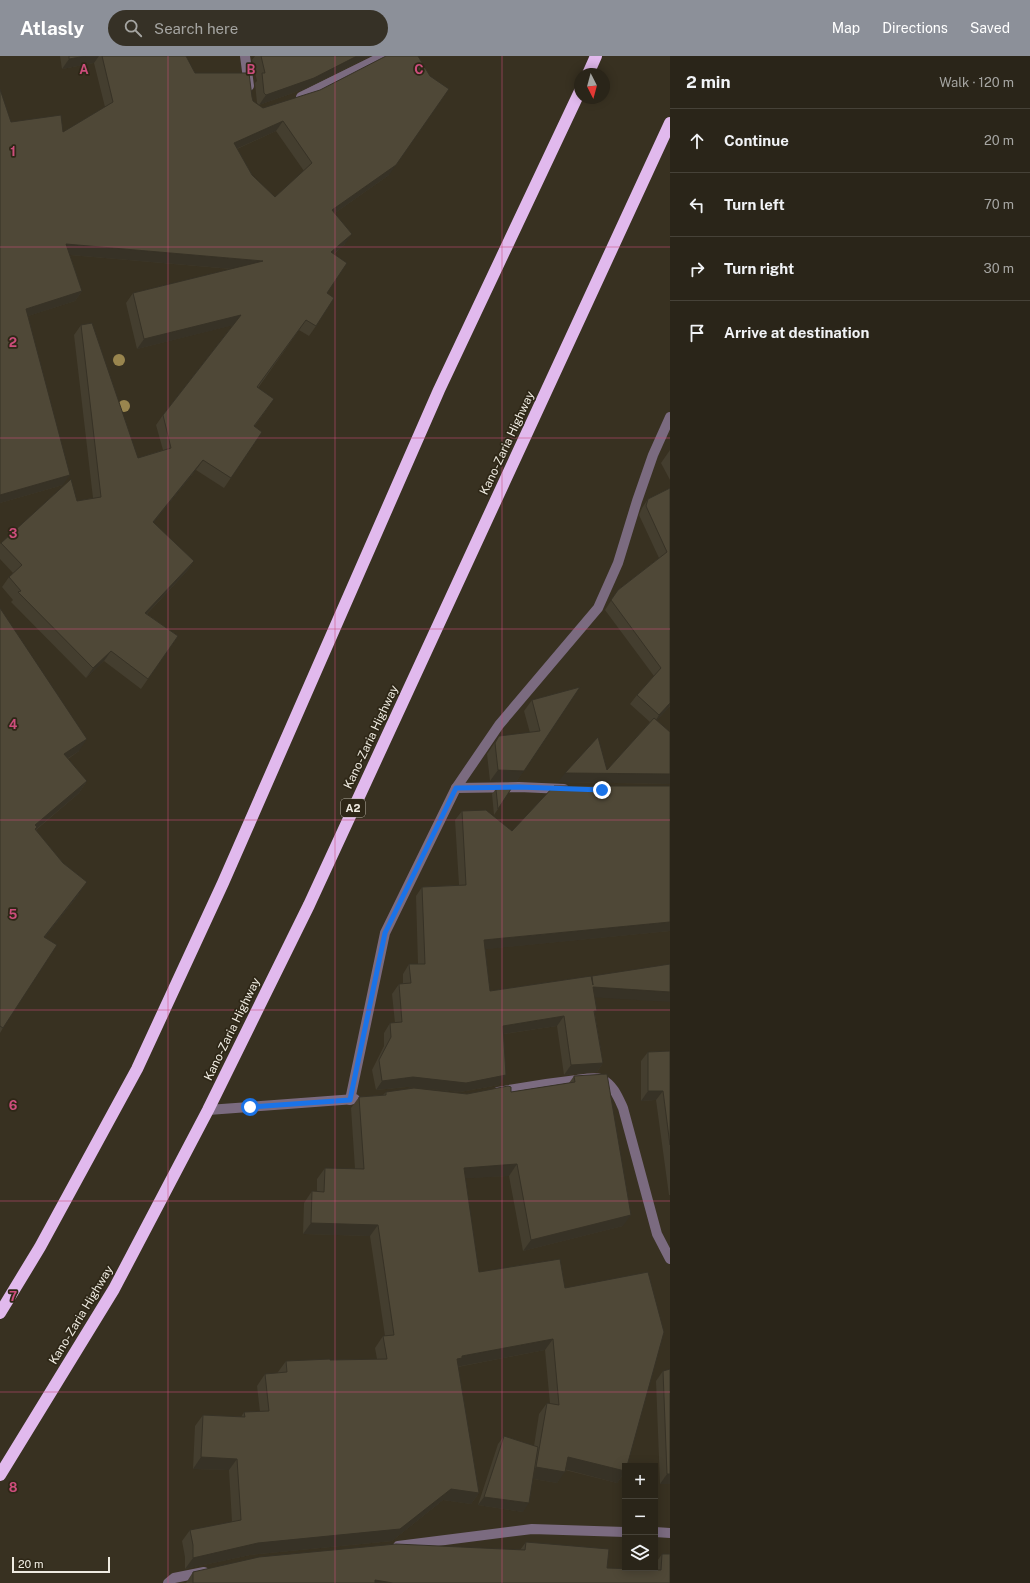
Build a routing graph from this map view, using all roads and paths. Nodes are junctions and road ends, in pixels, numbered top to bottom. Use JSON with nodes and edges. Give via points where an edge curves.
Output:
{"nodes":[{"id":1,"x":245,"y":56,"type":"edge"},
{"id":2,"x":384,"y":56,"type":"edge"},
{"id":3,"x":596,"y":56,"type":"edge"},
{"id":4,"x":591,"y":68,"type":"edge"},
{"id":5,"x":250,"y":99,"type":"edge"},
{"id":6,"x":295,"y":99,"type":"edge"},
{"id":7,"x":574,"y":104,"type":"edge"},
{"id":8,"x":670,"y":123,"type":"edge"},
{"id":9,"x":670,"y":417,"type":"edge"},
{"id":10,"x":456,"y":788,"type":"junction"},
{"id":11,"x":571,"y":789,"type":"edge"},
{"id":12,"x":491,"y":1093,"type":"edge"},
{"id":13,"x":366,"y":1098,"type":"edge"},
{"id":14,"x":350,"y":1100,"type":"junction"},
{"id":15,"x":208,"y":1110,"type":"junction"},
{"id":16,"x":670,"y":1259,"type":"edge"},
{"id":17,"x":0,"y":1313,"type":"edge"},
{"id":18,"x":0,"y":1475,"type":"edge"},
{"id":19,"x":622,"y":1532,"type":"edge"},
{"id":20,"x":658,"y":1532,"type":"edge"},
{"id":21,"x":670,"y":1533,"type":"edge"},
{"id":22,"x":388,"y":1547,"type":"edge"},
{"id":23,"x":216,"y":1569,"type":"edge"},
{"id":24,"x":168,"y":1583,"type":"edge"}],
"edges":[{"from":1,"to":5,"type":"street"},
{"from":2,"to":6,"type":"street","via":[[310,94]]},
{"from":3,"to":4,"type":"highway"},
{"from":7,"to":17,"type":"highway","via":[[440,390],[223,883],[137,1069],[40,1247]]},
{"from":8,"to":15,"type":"highway","name":"Kano-Zaria Highway","number":"A2","via":[[309,905]]},
{"from":9,"to":10,"type":"street","via":[[653,454],[618,563],[598,608],[499,725]]},
{"from":10,"to":11,"type":"street"},
{"from":10,"to":14,"type":"street","via":[[385,933]]},
{"from":12,"to":16,"type":"street","via":[[537,1084],[589,1079],[601,1079],[611,1087],[623,1108],[656,1234]]},
{"from":13,"to":14,"type":"street"},
{"from":14,"to":15,"type":"street"},
{"from":15,"to":18,"type":"highway","name":"Kano-Zaria Highway","number":"A2","via":[[114,1289]]},
{"from":19,"to":22,"type":"street","via":[[532,1529]]},
{"from":20,"to":21,"type":"street"},
{"from":23,"to":24,"type":"street","via":[[174,1578]]}]}
